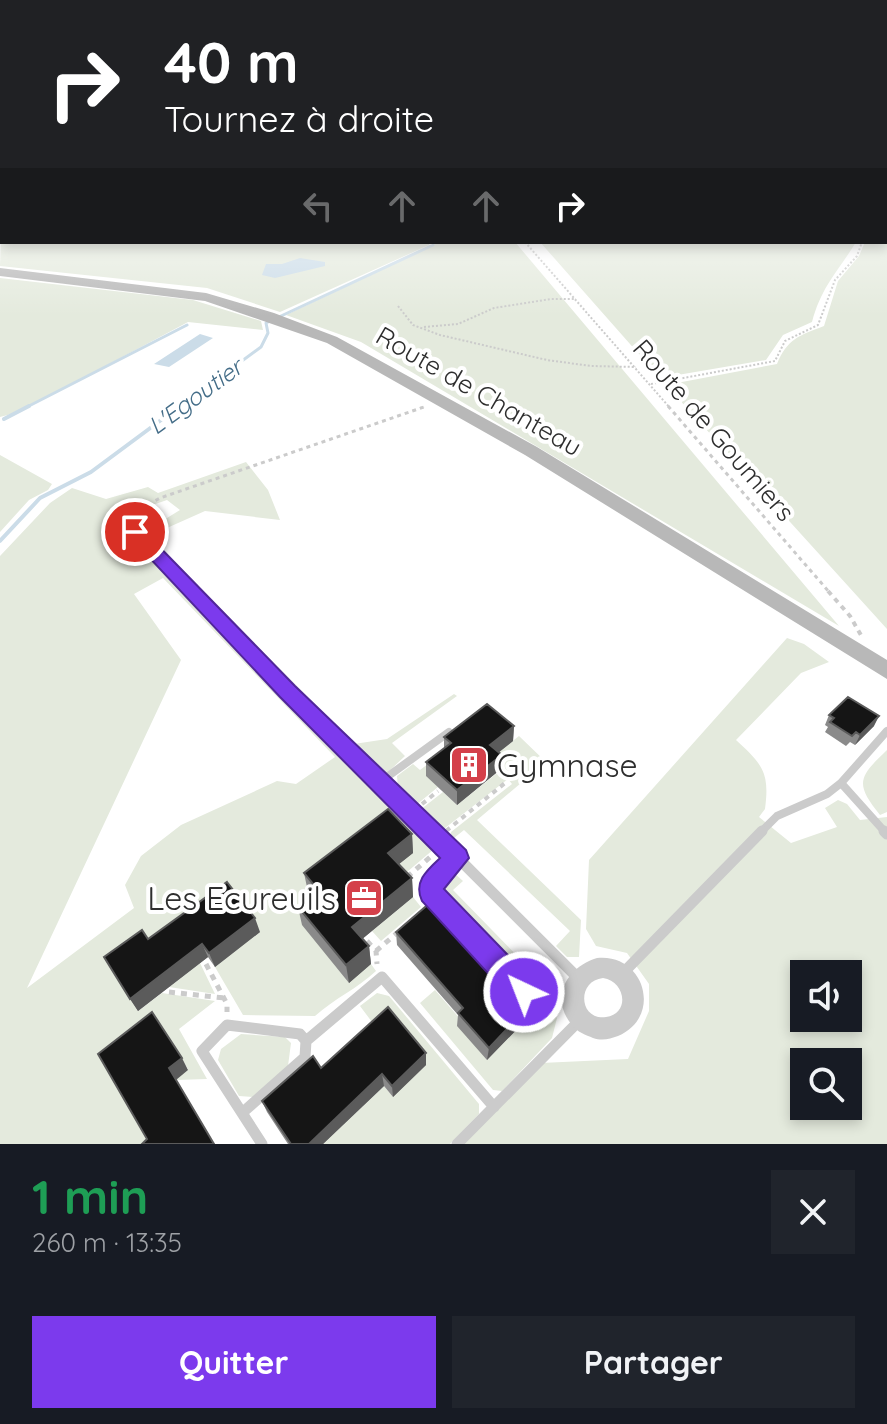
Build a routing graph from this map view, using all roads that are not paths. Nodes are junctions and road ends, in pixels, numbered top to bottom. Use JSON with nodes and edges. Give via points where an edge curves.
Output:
{"nodes":[{"id":1,"x":0,"y":272,"type":"edge"},
{"id":2,"x":149,"y":516,"type":"road end"},
{"id":3,"x":887,"y":671,"type":"edge"},
{"id":4,"x":887,"y":731,"type":"edge"},
{"id":5,"x":449,"y":732,"type":"edge"},
{"id":6,"x":380,"y":782,"type":"junction"},
{"id":7,"x":841,"y":783,"type":"junction"},
{"id":8,"x":887,"y":834,"type":"edge"},
{"id":9,"x":457,"y":858,"type":"junction"},
{"id":10,"x":621,"y":976,"type":"junction"},
{"id":11,"x":577,"y":997,"type":"junction"},
{"id":12,"x":306,"y":1041,"type":"junction"},
{"id":13,"x":494,"y":1107,"type":"junction"},
{"id":14,"x":242,"y":1113,"type":"junction"},
{"id":15,"x":262,"y":1144,"type":"edge"},
{"id":16,"x":457,"y":1144,"type":"edge"}],
"edges":[{"from":1,"to":3,"type":"main road","name":"Route de Chanteau","via":[[189,293],[287,322],[359,353]]},
{"from":2,"to":6,"type":"lane","via":[[135,532]]},
{"from":4,"to":7,"type":"lane"},
{"from":5,"to":6,"type":"lane"},
{"from":6,"to":9,"type":"lane"},
{"from":7,"to":8,"type":"lane"},
{"from":7,"to":10,"type":"lane","via":[[777,816]]},
{"from":9,"to":11,"type":"lane"},
{"from":9,"to":11,"type":"lane","via":[[433,881],[431,893],[524,992]]},
{"from":10,"to":11,"type":"street","via":[[591,967]]},
{"from":10,"to":11,"type":"street","via":[[633,997],[624,1023],[599,1028]]},
{"from":11,"to":13,"type":"lane"},
{"from":12,"to":13,"type":"lane","via":[[382,977]]},
{"from":12,"to":14,"type":"lane","via":[[305,1057]]},
{"from":12,"to":14,"type":"lane","via":[[300,1034],[227,1025],[202,1051]]},
{"from":13,"to":16,"type":"lane"},
{"from":14,"to":15,"type":"lane"}]}
